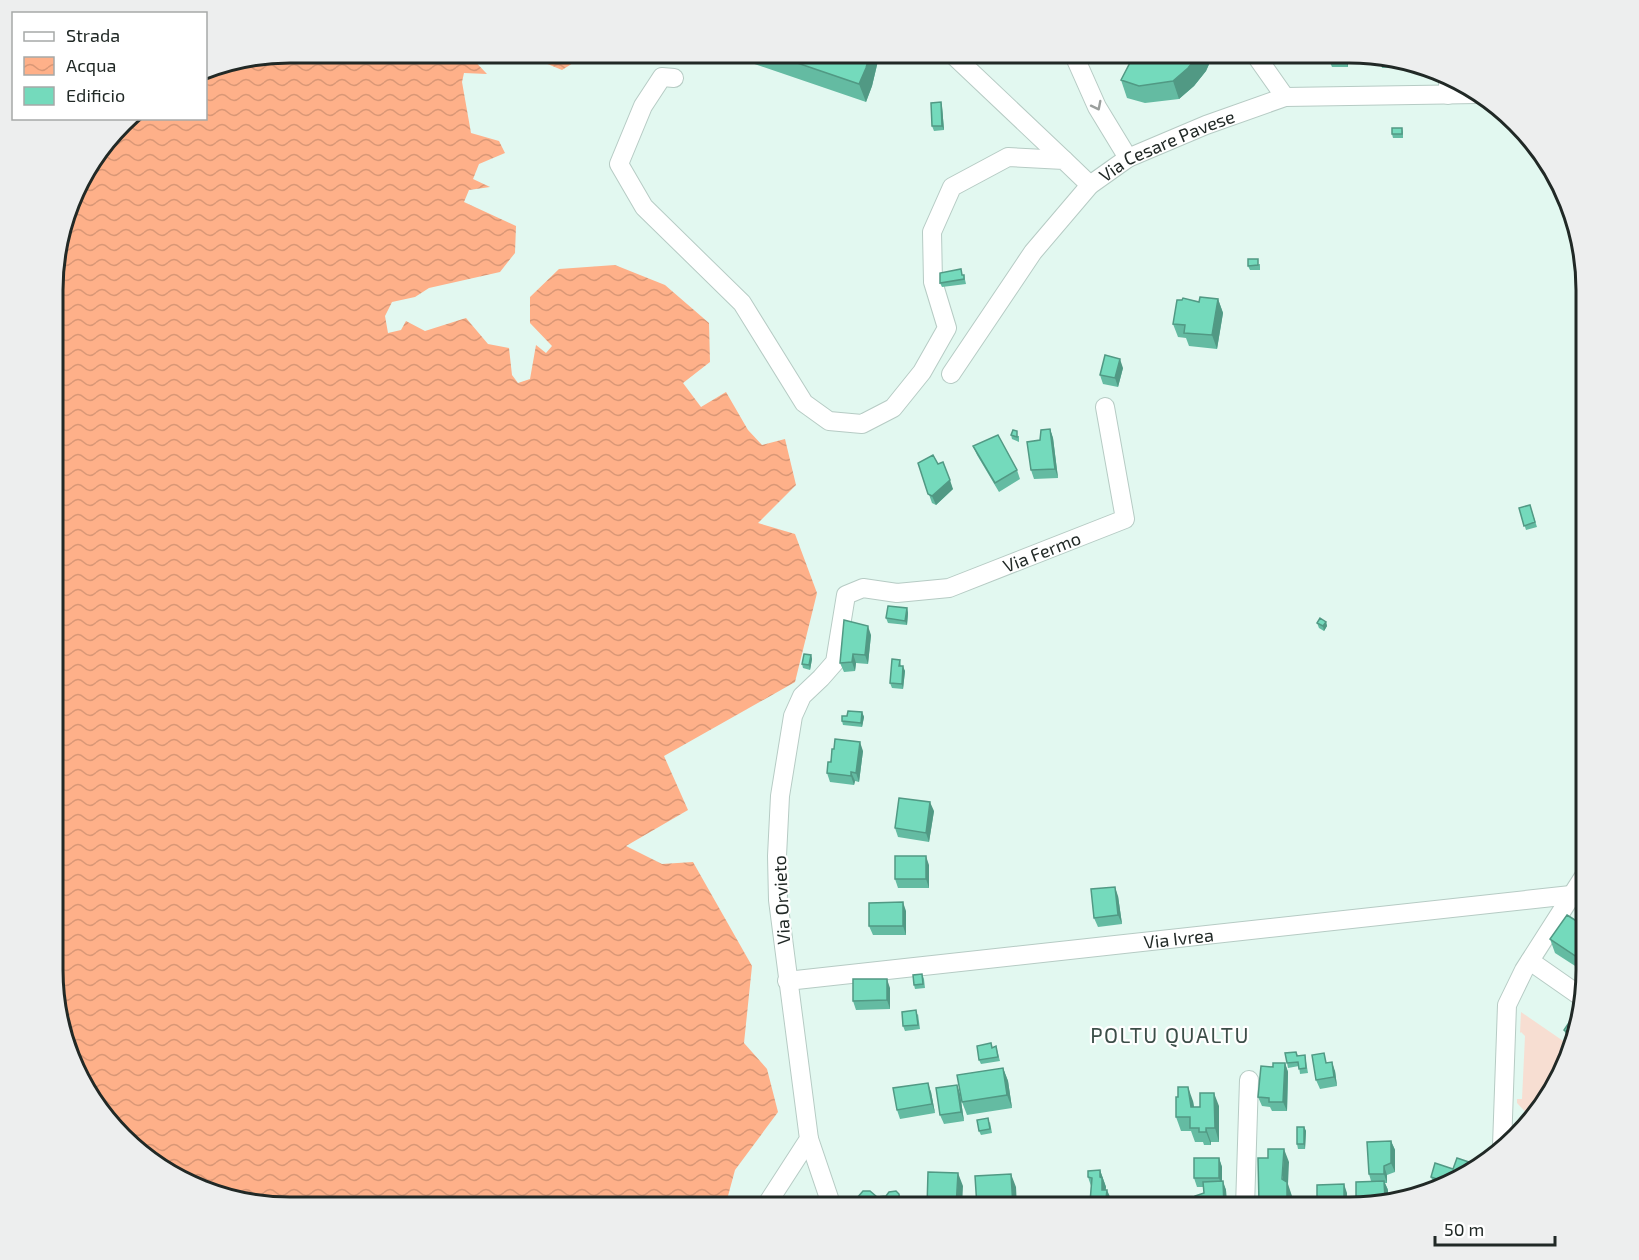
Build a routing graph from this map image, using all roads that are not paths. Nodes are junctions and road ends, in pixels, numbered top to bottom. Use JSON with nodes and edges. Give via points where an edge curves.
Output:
{"nodes":[{"id":1,"x":962,"y":63,"type":"edge"},
{"id":2,"x":1077,"y":63,"type":"edge"},
{"id":3,"x":1261,"y":63,"type":"edge"},
{"id":4,"x":674,"y":78,"type":"dead end"},
{"id":5,"x":1448,"y":85,"type":"edge"},
{"id":6,"x":1465,"y":94,"type":"edge"},
{"id":7,"x":1448,"y":95,"type":"junction"},
{"id":8,"x":1285,"y":97,"type":"junction"},
{"id":9,"x":1128,"y":158,"type":"junction"},
{"id":10,"x":1064,"y":160,"type":"junction"},
{"id":11,"x":1090,"y":185,"type":"junction"},
{"id":12,"x":951,"y":374,"type":"dead end"},
{"id":13,"x":1105,"y":407,"type":"dead end"},
{"id":14,"x":846,"y":595,"type":"joint"},
{"id":15,"x":1576,"y":888,"type":"edge"},
{"id":16,"x":1571,"y":895,"type":"junction"},
{"id":17,"x":1530,"y":961,"type":"junction"},
{"id":18,"x":787,"y":981,"type":"junction"},
{"id":19,"x":1575,"y":992,"type":"edge"},
{"id":20,"x":1249,"y":1080,"type":"dead end"},
{"id":21,"x":1502,"y":1138,"type":"edge"},
{"id":22,"x":809,"y":1139,"type":"junction"},
{"id":23,"x":771,"y":1197,"type":"edge"},
{"id":24,"x":829,"y":1197,"type":"edge"},
{"id":25,"x":1245,"y":1197,"type":"edge"}],
"edges":[{"from":1,"to":10,"type":"street"},
{"from":2,"to":9,"type":"street","one_way":true,"via":[[1097,108]]},
{"from":3,"to":8,"type":"street"},
{"from":4,"to":10,"type":"street","via":[[662,77],[643,106],[619,164],[644,207],[742,303],[804,403],[829,421],[862,424],[893,408],[922,372],[947,328],[933,282],[932,232],[952,187],[1008,157]]},
{"from":5,"to":7,"type":"street"},
{"from":6,"to":7,"type":"street","name":"Via Cesare Pavese"},
{"from":7,"to":8,"type":"street","name":"Via Cesare Pavese"},
{"from":8,"to":9,"type":"street","name":"Via Cesare Pavese"},
{"from":9,"to":11,"type":"street","name":"Via Cesare Pavese"},
{"from":10,"to":11,"type":"street"},
{"from":11,"to":12,"type":"street","name":"Via Cesare Pavese","via":[[1033,252]]},
{"from":13,"to":14,"type":"street","name":"Via Fermo","via":[[1125,519],[950,588],[897,593],[863,588]]},
{"from":14,"to":18,"type":"street","name":"Via Orvieto","via":[[835,662],[802,696],[793,716],[780,796],[778,900]]},
{"from":15,"to":16,"type":"street"},
{"from":16,"to":17,"type":"street"},
{"from":16,"to":18,"type":"street","name":"Via Ivrea"},
{"from":17,"to":19,"type":"street"},
{"from":17,"to":21,"type":"street","via":[[1507,1005]]},
{"from":18,"to":22,"type":"street","name":"Via Orvieto"},
{"from":20,"to":25,"type":"street"},
{"from":22,"to":23,"type":"street"},
{"from":22,"to":24,"type":"street","name":"Via Orvieto"}]}
